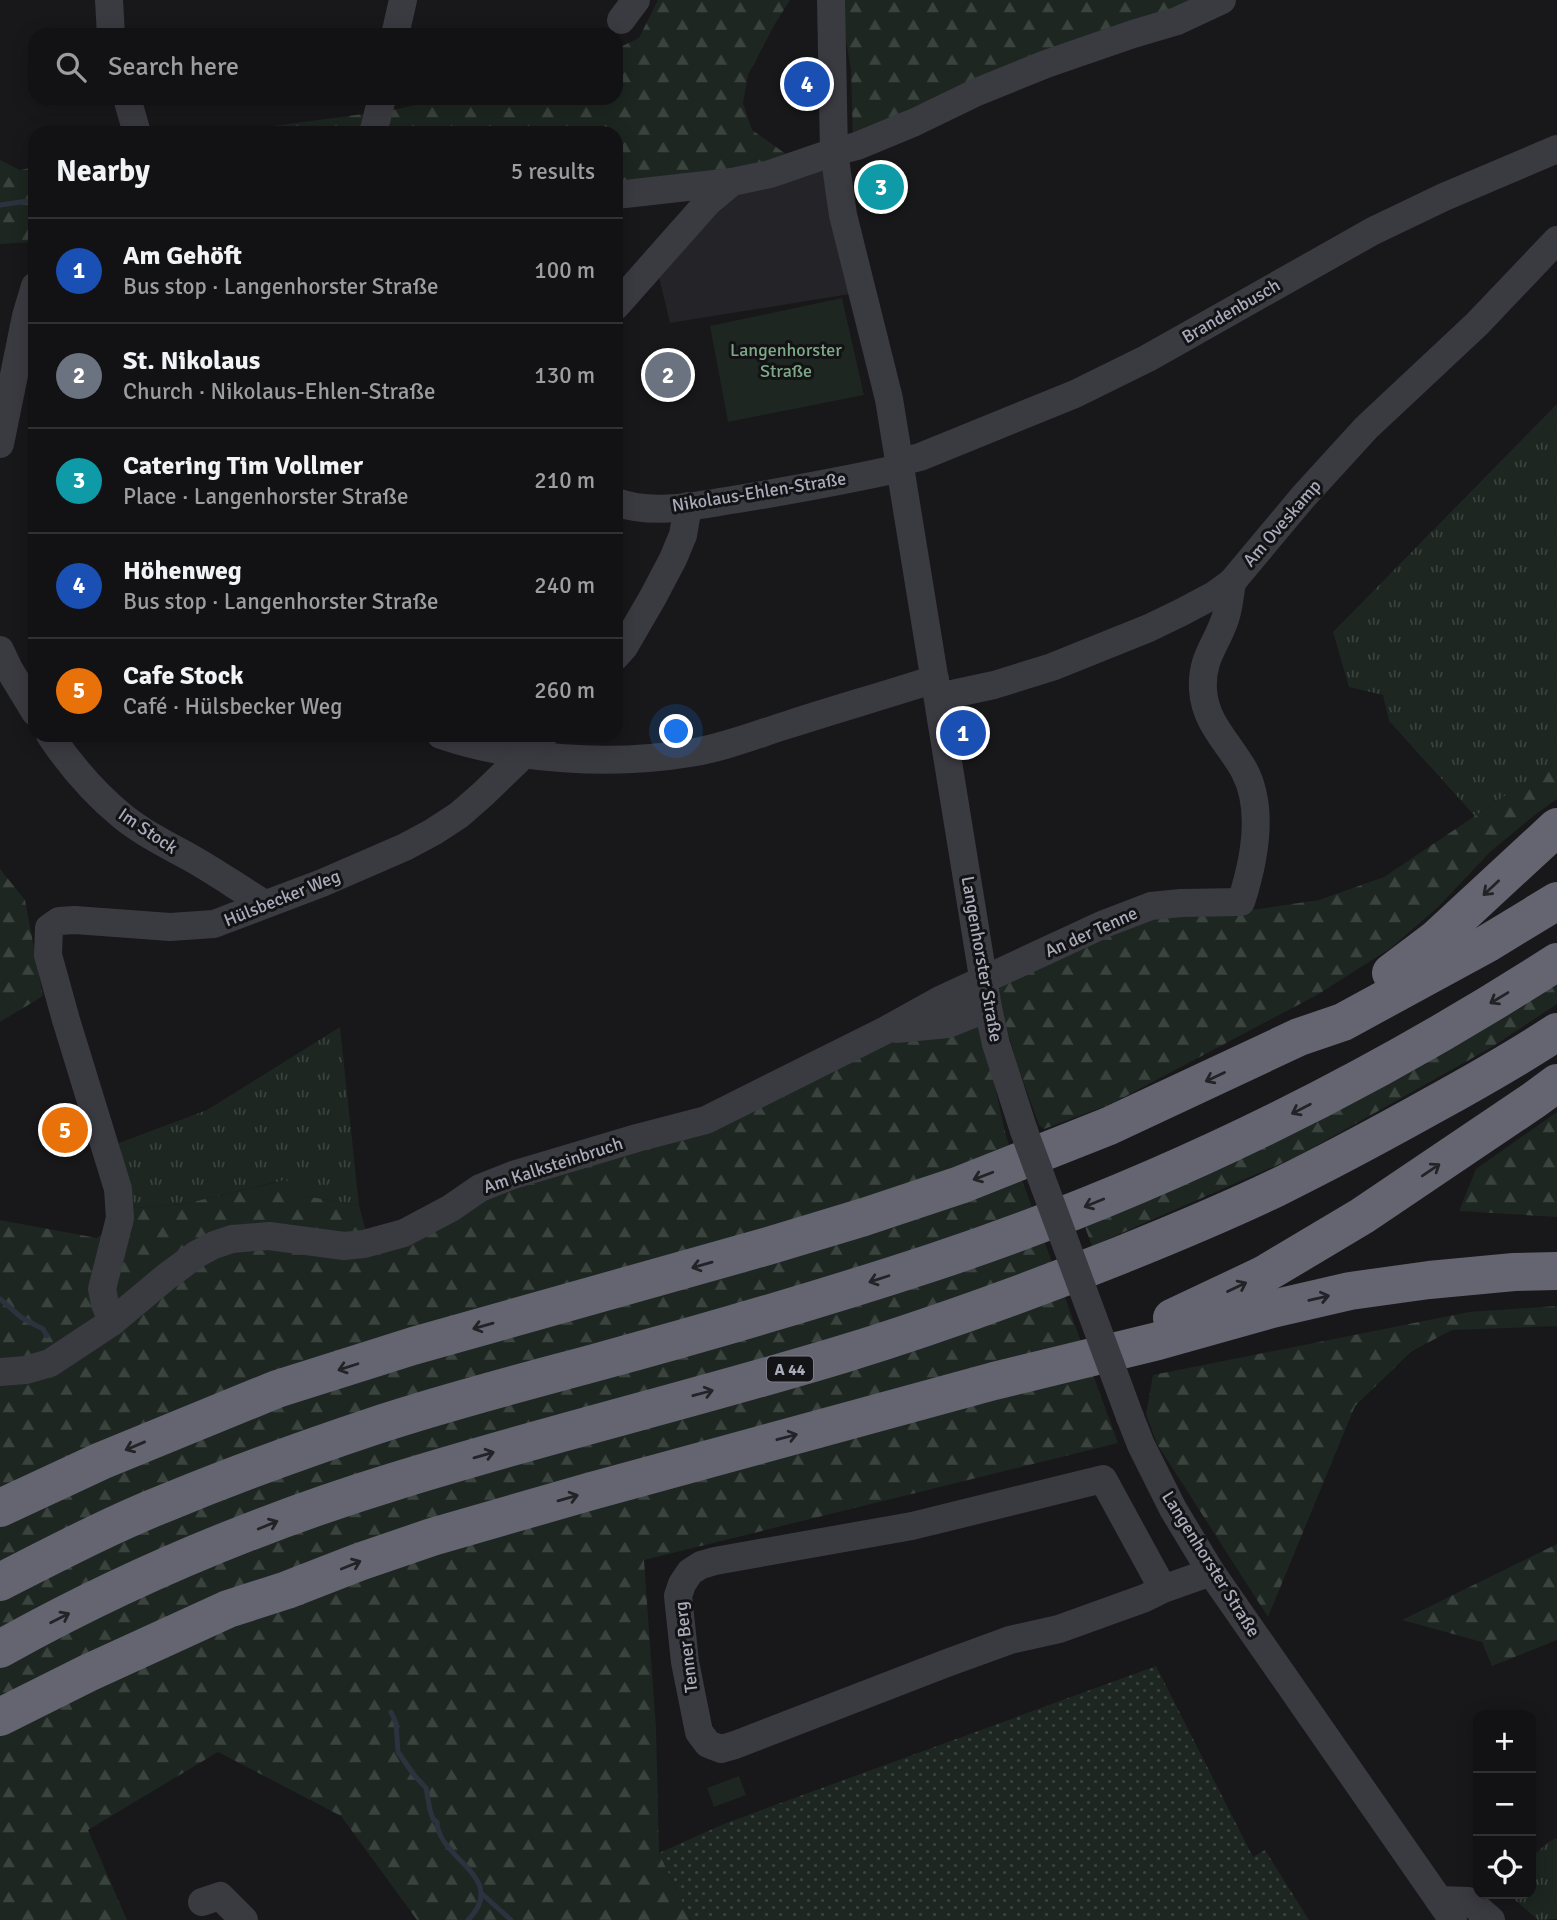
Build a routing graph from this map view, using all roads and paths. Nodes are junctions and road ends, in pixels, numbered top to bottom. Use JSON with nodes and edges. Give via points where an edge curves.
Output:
{"nodes":[{"id":1,"x":108,"y":0,"type":"edge"},
{"id":2,"x":403,"y":0,"type":"edge"},
{"id":3,"x":831,"y":0,"type":"edge"},
{"id":4,"x":1222,"y":0,"type":"edge"},
{"id":5,"x":110,"y":28,"type":"edge"},
{"id":6,"x":397,"y":28,"type":"edge"},
{"id":7,"x":129,"y":105,"type":"edge"},
{"id":8,"x":380,"y":105,"type":"edge"},
{"id":9,"x":135,"y":126,"type":"edge"},
{"id":10,"x":375,"y":126,"type":"edge"},
{"id":11,"x":1557,"y":149,"type":"edge"},
{"id":12,"x":834,"y":152,"type":"junction"},
{"id":13,"x":732,"y":181,"type":"junction"},
{"id":14,"x":623,"y":194,"type":"edge"},
{"id":15,"x":1557,"y":240,"type":"edge"},
{"id":16,"x":623,"y":299,"type":"edge"},
{"id":17,"x":28,"y":309,"type":"edge"},
{"id":18,"x":0,"y":444,"type":"edge"},
{"id":19,"x":900,"y":465,"type":"junction"},
{"id":20,"x":623,"y":504,"type":"edge"},
{"id":21,"x":688,"y":506,"type":"junction"},
{"id":22,"x":1232,"y":582,"type":"junction"},
{"id":23,"x":623,"y":648,"type":"edge"},
{"id":24,"x":0,"y":650,"type":"edge"},
{"id":25,"x":937,"y":688,"type":"junction"},
{"id":26,"x":28,"y":700,"type":"edge"},
{"id":27,"x":55,"y":742,"type":"edge"},
{"id":28,"x":465,"y":742,"type":"edge"},
{"id":29,"x":535,"y":744,"type":"edge"},
{"id":30,"x":1557,"y":827,"type":"edge"},
{"id":31,"x":1557,"y":901,"type":"edge"},
{"id":32,"x":265,"y":904,"type":"junction"},
{"id":33,"x":1557,"y":962,"type":"edge"},
{"id":34,"x":984,"y":980,"type":"junction"},
{"id":35,"x":988,"y":1008,"type":"junction"},
{"id":36,"x":886,"y":1030,"type":"junction"},
{"id":37,"x":1557,"y":1032,"type":"edge"},
{"id":38,"x":1298,"y":1037,"type":"junction"},
{"id":39,"x":1557,"y":1083,"type":"edge"},
{"id":40,"x":1557,"y":1271,"type":"edge"},
{"id":41,"x":112,"y":1322,"type":"junction"},
{"id":42,"x":1040,"y":1370,"type":"junction"},
{"id":43,"x":0,"y":1372,"type":"edge"},
{"id":44,"x":0,"y":1508,"type":"edge"},
{"id":45,"x":1212,"y":1572,"type":"junction"},
{"id":46,"x":0,"y":1582,"type":"edge"},
{"id":47,"x":1163,"y":1589,"type":"junction"},
{"id":48,"x":288,"y":1591,"type":"junction"},
{"id":49,"x":0,"y":1649,"type":"edge"},
{"id":50,"x":0,"y":1717,"type":"edge"},
{"id":51,"x":0,"y":1747,"type":"edge"},
{"id":52,"x":202,"y":1902,"type":"dead end"},
{"id":53,"x":1446,"y":1910,"type":"edge"},
{"id":54,"x":244,"y":1920,"type":"edge"},
{"id":55,"x":1491,"y":1920,"type":"edge"}],
"edges":[{"from":1,"to":5,"type":"street"},
{"from":2,"to":6,"type":"street"},
{"from":3,"to":12,"type":"street","name":"Langenhorster Straße"},
{"from":4,"to":12,"type":"street","via":[[1177,21],[1046,64],[869,142]]},
{"from":7,"to":9,"type":"street"},
{"from":8,"to":10,"type":"street"},
{"from":11,"to":19,"type":"street","name":"Brandenbusch","via":[[1373,231],[1075,394]]},
{"from":12,"to":13,"type":"street","via":[[770,174]]},
{"from":12,"to":19,"type":"street","name":"Langenhorster Straße"},
{"from":13,"to":14,"type":"street"},
{"from":13,"to":16,"type":"street"},
{"from":15,"to":22,"type":"street","name":"Am Oveskamp","via":[[1477,324],[1366,428]]},
{"from":17,"to":18,"type":"street"},
{"from":19,"to":21,"type":"street","name":"Nikolaus-Ehlen-Straße","via":[[771,494]]},
{"from":19,"to":25,"type":"street","name":"Langenhorster Straße"},
{"from":20,"to":21,"type":"street","name":"Nikolaus-Ehlen-Straße","via":[[644,508]]},
{"from":21,"to":23,"type":"street","via":[[673,559]]},
{"from":22,"to":25,"type":"street","name":"Am Oveskamp","via":[[1149,628],[1052,667],[994,685]]},
{"from":22,"to":34,"type":"street","name":"An der Tenne","via":[[1225,619],[1207,655],[1203,691],[1216,732],[1245,772],[1253,795],[1254,841],[1241,902],[1151,906]]},
{"from":24,"to":26,"type":"street"},
{"from":25,"to":29,"type":"street","name":"Am Oveskamp","via":[[723,746],[658,758],[585,759]]},
{"from":25,"to":34,"type":"street","name":"Langenhorster Straße"},
{"from":27,"to":32,"type":"street","name":"Im Stock","via":[[90,787],[122,816]]},
{"from":28,"to":29,"type":"street","name":"Am Oveskamp","via":[[482,747]]},
{"from":29,"to":32,"type":"street","name":"Hülsbecker Weg","via":[[467,808],[433,832]]},
{"from":30,"to":38,"type":"highway","one_way":true,"via":[[1436,939]]},
{"from":31,"to":38,"type":"highway","via":[[1343,1022]]},
{"from":32,"to":41,"type":"street","name":"Hülsbecker Weg","via":[[214,924],[170,928],[75,920],[59,921],[49,928],[48,955],[118,1189],[120,1218],[102,1289]]},
{"from":33,"to":46,"type":"highway","one_way":true,"via":[[1346,1087],[1213,1152],[1055,1219],[829,1295],[485,1392],[265,1463],[165,1503]]},
{"from":34,"to":35,"type":"street","name":"Langenhorster Straße"},
{"from":34,"to":36,"type":"street","name":"Am Kalksteinbruch"},
{"from":35,"to":36,"type":"street","name":"Am Kalksteinbruch","via":[[947,1024]]},
{"from":35,"to":45,"type":"street","name":"Langenhorster Straße","bridge":true,"via":[[1024,1131],[1141,1446]]},
{"from":36,"to":41,"type":"street","name":"Am Kalksteinbruch","via":[[706,1120],[513,1175],[480,1188],[404,1233],[344,1246],[269,1236],[214,1245]]},
{"from":49,"to":37,"type":"highway","number":"A 44","one_way":true,"via":[[103,1596],[287,1517],[394,1481],[843,1354],[1073,1274],[1273,1189],[1374,1138]]},
{"from":38,"to":44,"type":"highway","one_way":true,"via":[[1109,1126],[960,1185],[768,1246],[277,1389]]},
{"from":42,"to":39,"type":"highway","one_way":true,"via":[[1153,1327],[1263,1275],[1362,1216]]},
{"from":42,"to":40,"type":"highway","one_way":true,"via":[[1350,1291]]},
{"from":41,"to":43,"type":"street","name":"Am Kalksteinbruch","via":[[50,1363]]},
{"from":48,"to":42,"type":"highway","one_way":true,"via":[[432,1537]]},
{"from":45,"to":47,"type":"street","name":"Tenner Berg"},
{"from":45,"to":53,"type":"street","name":"Langenhorster Straße"},
{"from":47,"to":47,"type":"street","name":"Tenner Berg","via":[[1103,1479],[912,1526],[701,1565],[690,1572],[678,1596],[699,1732],[708,1744],[721,1749],[735,1745],[1010,1640],[1059,1629]]},
{"from":48,"to":50,"type":"highway","via":[[228,1609]]},
{"from":48,"to":51,"type":"highway"},
{"from":52,"to":54,"type":"street","via":[[220,1896]]},
{"from":53,"to":55,"type":"street","name":"Langenhorster Straße","via":[[1469,1901]]}]}
